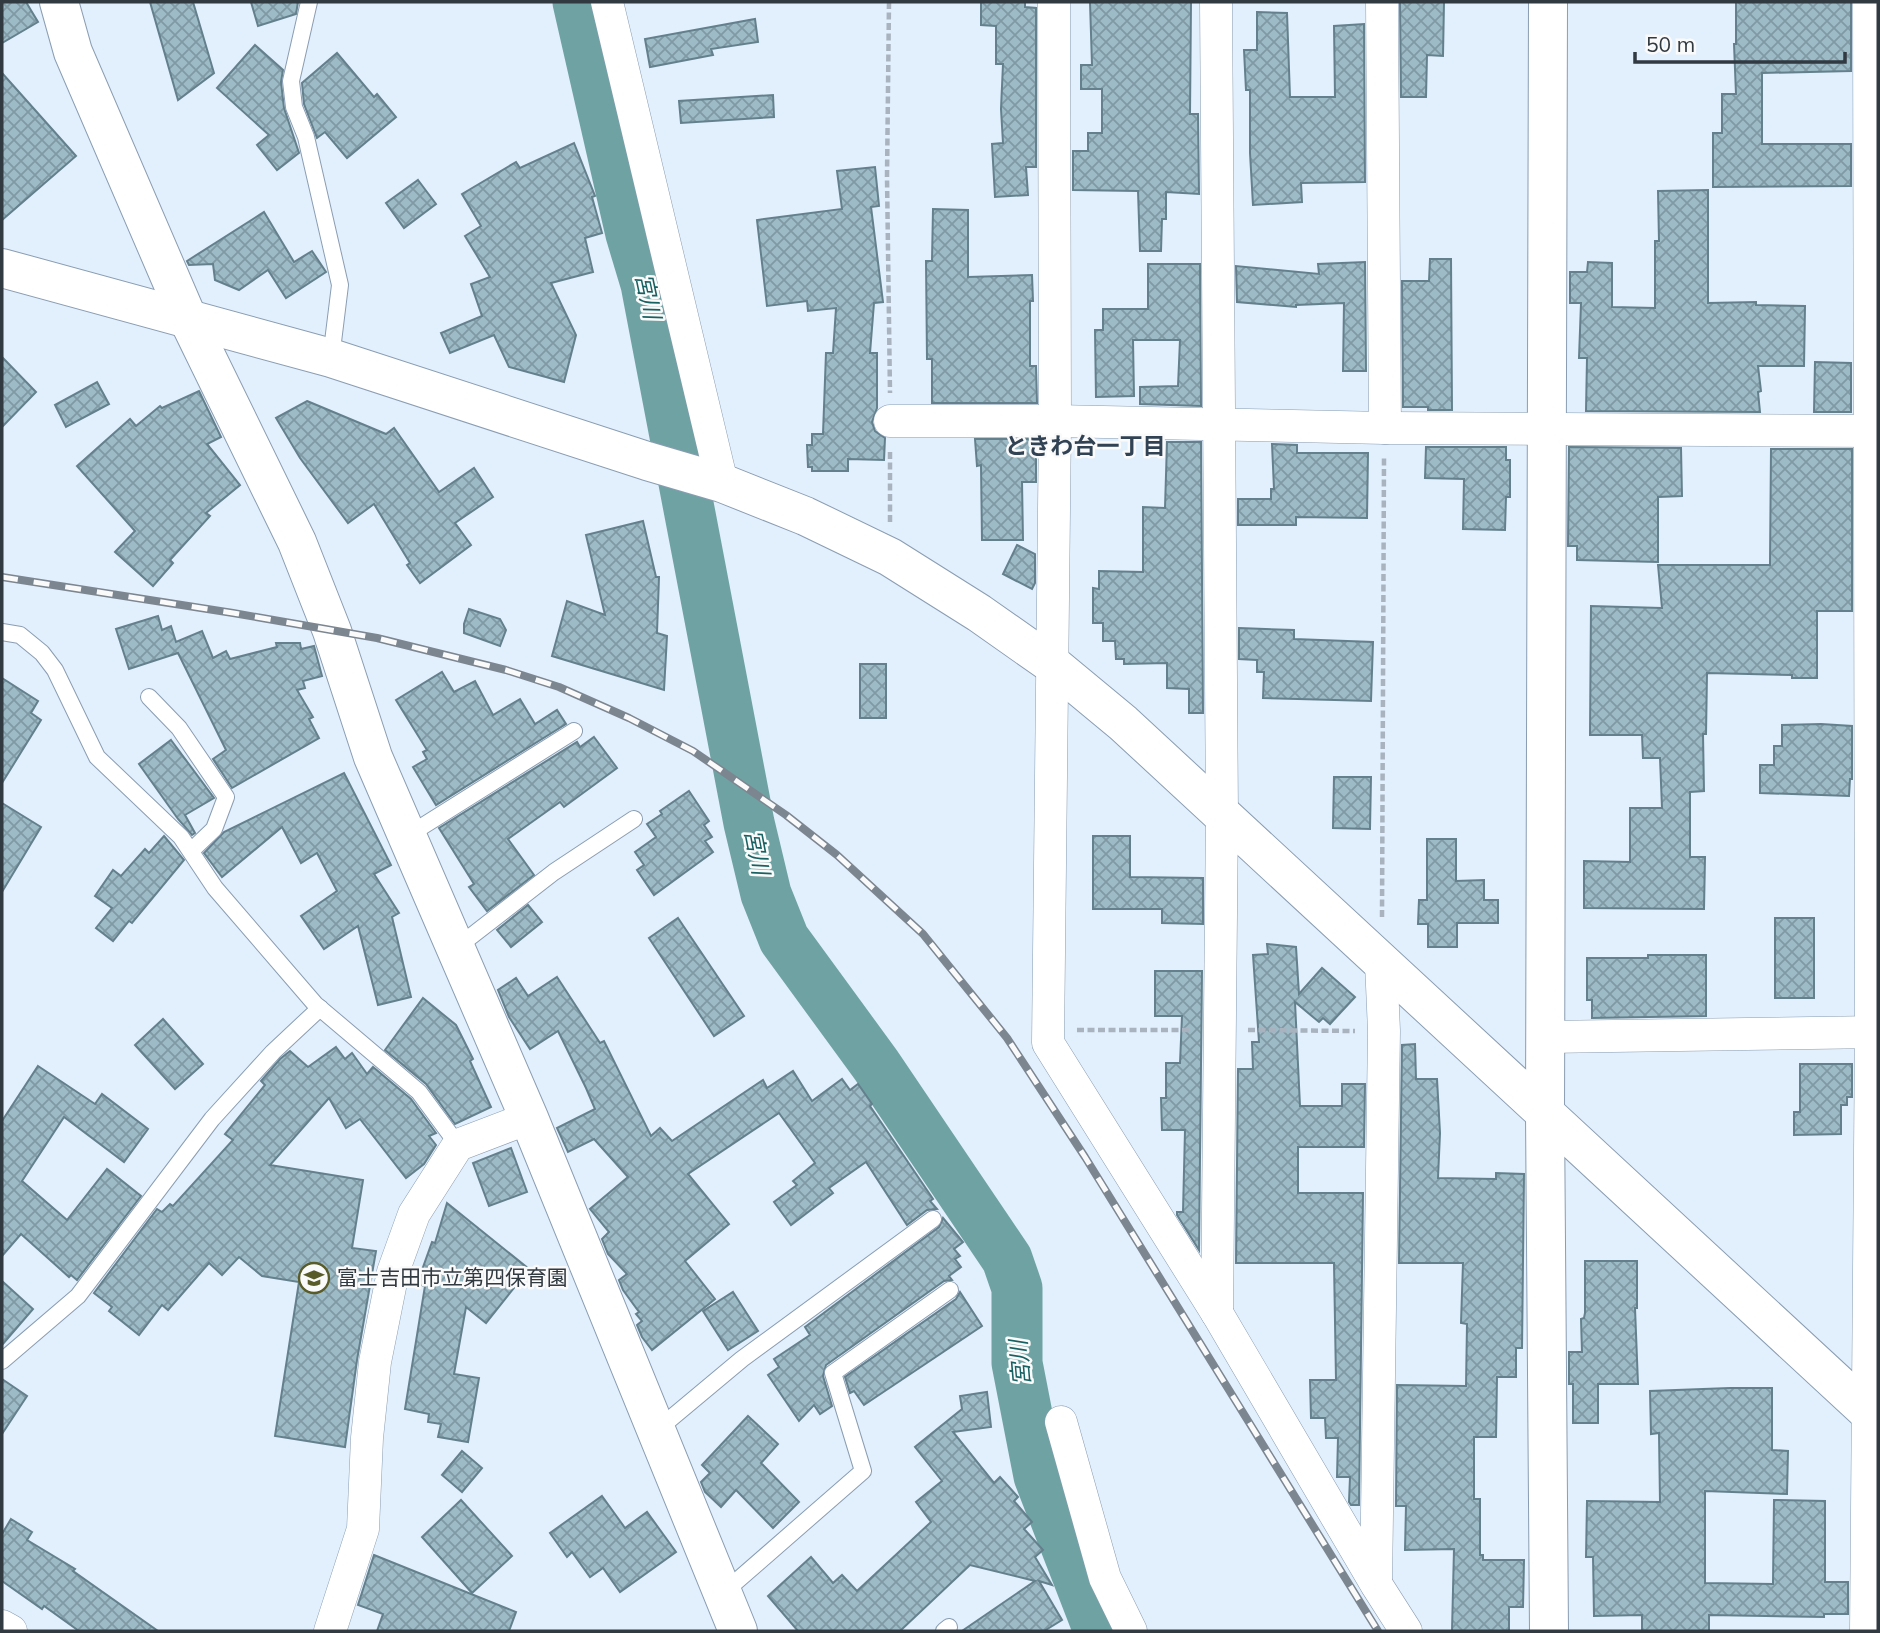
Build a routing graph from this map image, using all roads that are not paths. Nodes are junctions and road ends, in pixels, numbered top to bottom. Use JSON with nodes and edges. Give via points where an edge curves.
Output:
{"nodes":[{"id":1,"x":59,"y":2,"type":"edge"},
{"id":2,"x":309,"y":2,"type":"edge"},
{"id":3,"x":607,"y":2,"type":"edge"},
{"id":4,"x":1054,"y":2,"type":"edge"},
{"id":5,"x":1216,"y":2,"type":"edge"},
{"id":6,"x":1382,"y":2,"type":"edge"},
{"id":7,"x":1548,"y":2,"type":"edge"},
{"id":8,"x":1869,"y":2,"type":"edge"},
{"id":9,"x":2,"y":268,"type":"edge"},
{"id":10,"x":188,"y":319,"type":"junction"},
{"id":11,"x":331,"y":358,"type":"junction"},
{"id":12,"x":890,"y":421,"type":"road end"},
{"id":13,"x":1055,"y":421,"type":"junction"},
{"id":14,"x":1219,"y":424,"type":"junction"},
{"id":15,"x":1385,"y":428,"type":"junction"},
{"id":16,"x":1548,"y":429,"type":"junction"},
{"id":17,"x":1875,"y":430,"type":"edge"},
{"id":18,"x":712,"y":480,"type":"junction"},
{"id":19,"x":2,"y":632,"type":"edge"},
{"id":20,"x":1053,"y":665,"type":"junction"},
{"id":21,"x":149,"y":697,"type":"dead end"},
{"id":22,"x":574,"y":731,"type":"dead end"},
{"id":23,"x":1222,"y":815,"type":"junction"},
{"id":24,"x":634,"y":819,"type":"dead end"},
{"id":25,"x":407,"y":836,"type":"junction"},
{"id":26,"x":191,"y":851,"type":"junction"},
{"id":27,"x":456,"y":948,"type":"junction"},
{"id":28,"x":1381,"y":962,"type":"junction"},
{"id":29,"x":320,"y":1008,"type":"junction"},
{"id":30,"x":1875,"y":1032,"type":"edge"},
{"id":31,"x":1546,"y":1037,"type":"junction"},
{"id":32,"x":1545,"y":1114,"type":"junction"},
{"id":33,"x":529,"y":1118,"type":"junction"},
{"id":34,"x":458,"y":1145,"type":"junction"},
{"id":35,"x":933,"y":1219,"type":"dead end"},
{"id":36,"x":950,"y":1290,"type":"dead end"},
{"id":37,"x":1217,"y":1313,"type":"junction"},
{"id":38,"x":2,"y":1361,"type":"edge"},
{"id":39,"x":1873,"y":1416,"type":"edge"},
{"id":40,"x":1061,"y":1422,"type":"dead end"},
{"id":41,"x":656,"y":1431,"type":"junction"},
{"id":42,"x":1376,"y":1584,"type":"junction"},
{"id":43,"x":722,"y":1594,"type":"junction"},
{"id":44,"x":2,"y":1626,"type":"edge"},
{"id":45,"x":11,"y":1631,"type":"edge"},
{"id":46,"x":330,"y":1631,"type":"edge"},
{"id":47,"x":737,"y":1631,"type":"edge"},
{"id":48,"x":1131,"y":1631,"type":"edge"},
{"id":49,"x":1406,"y":1631,"type":"edge"},
{"id":50,"x":1549,"y":1631,"type":"edge"},
{"id":51,"x":1866,"y":1631,"type":"edge"}],
"edges":[{"from":1,"to":10,"type":"street","via":[[73,52]]},
{"from":2,"to":11,"type":"lane","via":[[291,81],[340,285]]},
{"from":3,"to":18,"type":"street"},
{"from":4,"to":13,"type":"street"},
{"from":5,"to":14,"type":"street"},
{"from":6,"to":15,"type":"street"},
{"from":7,"to":16,"type":"street"},
{"from":8,"to":17,"type":"street"},
{"from":9,"to":10,"type":"street"},
{"from":10,"to":11,"type":"street"},
{"from":10,"to":25,"type":"street","via":[[297,542],[373,757]]},
{"from":11,"to":18,"type":"street"},
{"from":12,"to":13,"type":"street"},
{"from":13,"to":14,"type":"street"},
{"from":13,"to":20,"type":"street"},
{"from":14,"to":15,"type":"street"},
{"from":14,"to":23,"type":"street"},
{"from":15,"to":16,"type":"street"},
{"from":16,"to":17,"type":"street"},
{"from":16,"to":31,"type":"street"},
{"from":17,"to":30,"type":"street"},
{"from":18,"to":20,"type":"street","via":[[890,557]]},
{"from":19,"to":26,"type":"lane","via":[[20,635],[42,653],[55,670],[97,757],[181,836]]},
{"from":20,"to":23,"type":"street"},
{"from":20,"to":37,"type":"street","via":[[1048,1043]]},
{"from":21,"to":26,"type":"lane","via":[[179,728],[226,797],[214,829]]},
{"from":22,"to":25,"type":"lane"},
{"from":23,"to":28,"type":"street"},
{"from":23,"to":37,"type":"street"},
{"from":24,"to":27,"type":"lane","via":[[554,872]]},
{"from":25,"to":27,"type":"street"},
{"from":26,"to":29,"type":"lane","via":[[215,888]]},
{"from":27,"to":33,"type":"street"},
{"from":28,"to":32,"type":"street"},
{"from":28,"to":42,"type":"street","via":[[1384,1031]]},
{"from":29,"to":34,"type":"lane","via":[[419,1093]]},
{"from":29,"to":38,"type":"lane","via":[[212,1119],[78,1296]]},
{"from":30,"to":31,"type":"street"},
{"from":30,"to":39,"type":"street"},
{"from":31,"to":32,"type":"street"},
{"from":32,"to":39,"type":"street"},
{"from":32,"to":50,"type":"street"},
{"from":33,"to":34,"type":"street"},
{"from":33,"to":41,"type":"street"},
{"from":34,"to":46,"type":"street","via":[[414,1214],[393,1272],[375,1362],[363,1529]]},
{"from":35,"to":41,"type":"lane","via":[[742,1359]]},
{"from":36,"to":43,"type":"lane","via":[[834,1373],[863,1471]]},
{"from":37,"to":42,"type":"street"},
{"from":39,"to":51,"type":"street"},
{"from":40,"to":48,"type":"street","via":[[1105,1578]]},
{"from":41,"to":43,"type":"street"},
{"from":42,"to":49,"type":"street"},
{"from":43,"to":47,"type":"street"},
{"from":44,"to":45,"type":"street"}]}
